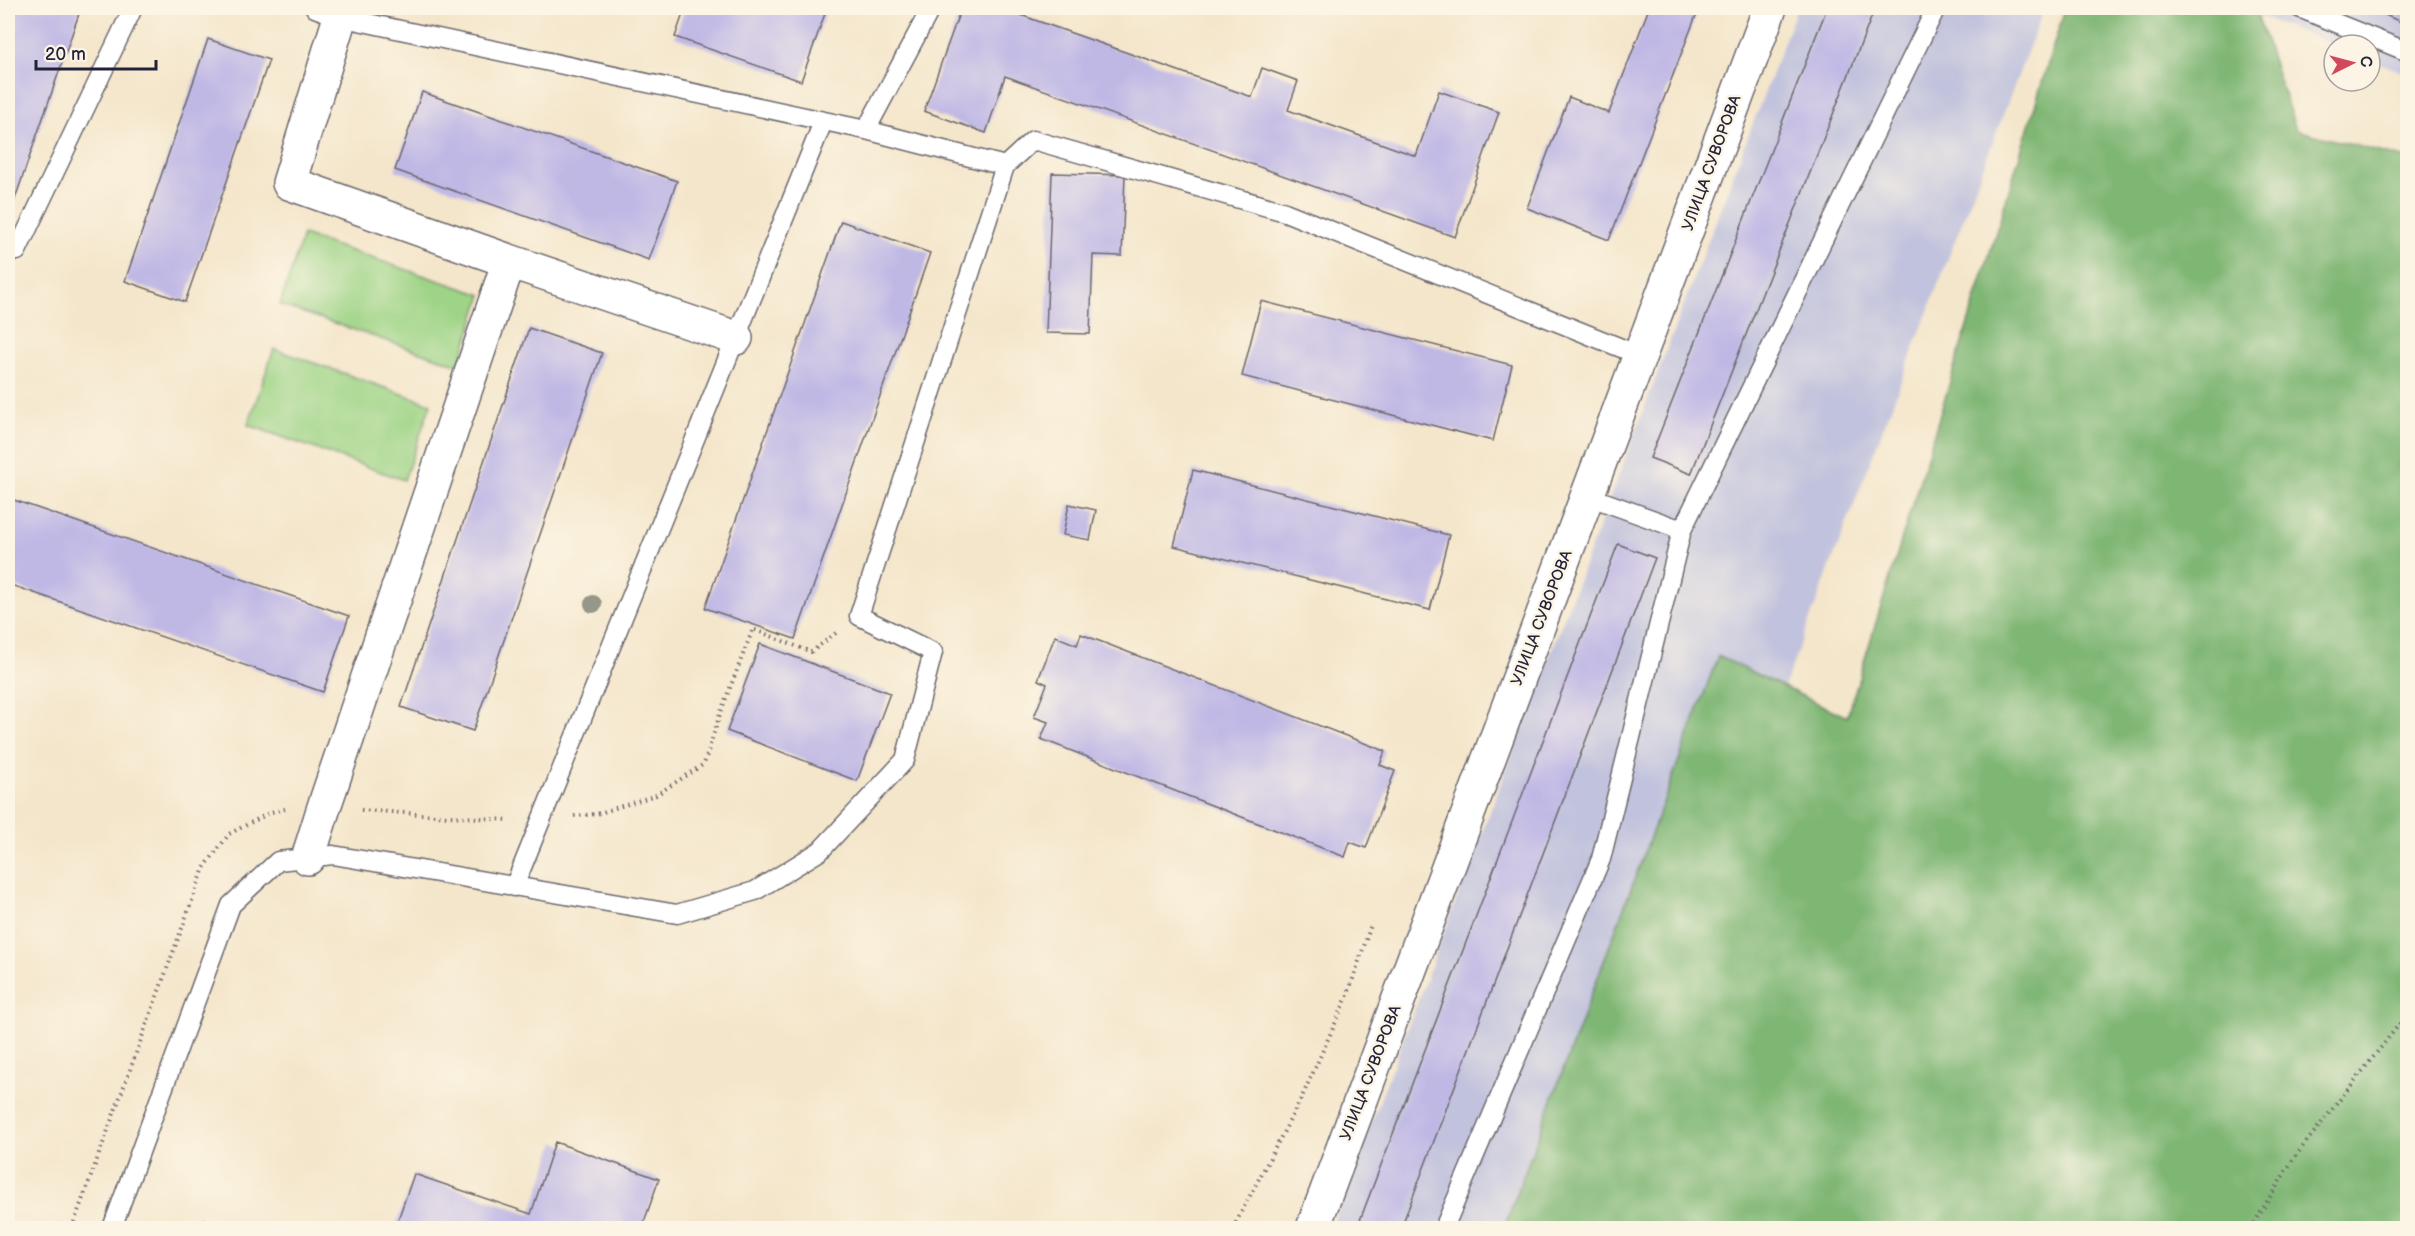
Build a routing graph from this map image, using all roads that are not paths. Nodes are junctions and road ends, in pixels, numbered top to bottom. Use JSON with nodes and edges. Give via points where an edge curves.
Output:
{"nodes":[{"id":1,"x":132,"y":8,"type":"edge"},
{"id":2,"x":931,"y":8,"type":"edge"},
{"id":3,"x":1770,"y":8,"type":"edge"},
{"id":4,"x":1936,"y":8,"type":"edge"},
{"id":5,"x":2299,"y":8,"type":"edge"},
{"id":6,"x":327,"y":12,"type":"edge"},
{"id":7,"x":2408,"y":52,"type":"edge"},
{"id":8,"x":823,"y":122,"type":"junction"},
{"id":9,"x":866,"y":130,"type":"junction"},
{"id":10,"x":1005,"y":166,"type":"junction"},
{"id":11,"x":8,"y":252,"type":"edge"},
{"id":12,"x":509,"y":261,"type":"junction"},
{"id":13,"x":736,"y":338,"type":"junction"},
{"id":14,"x":1641,"y":356,"type":"junction"},
{"id":15,"x":1588,"y":496,"type":"junction"},
{"id":16,"x":1682,"y":530,"type":"junction"},
{"id":17,"x":308,"y":858,"type":"junction"},
{"id":18,"x":514,"y":887,"type":"junction"},
{"id":19,"x":112,"y":1228,"type":"edge"},
{"id":20,"x":1313,"y":1228,"type":"edge"},
{"id":21,"x":1444,"y":1228,"type":"edge"}],
"edges":[{"from":1,"to":11,"type":"lane","via":[[17,251]]},
{"from":2,"to":9,"type":"lane"},
{"from":3,"to":14,"type":"street","name":"УЛИЦА СУВОРОВА"},
{"from":4,"to":16,"type":"lane"},
{"from":5,"to":7,"type":"lane"},
{"from":6,"to":8,"type":"lane"},
{"from":6,"to":12,"type":"street","via":[[289,183]]},
{"from":8,"to":9,"type":"lane"},
{"from":8,"to":13,"type":"lane"},
{"from":9,"to":10,"type":"lane"},
{"from":10,"to":14,"type":"lane","via":[[1033,140],[1285,212]]},
{"from":10,"to":18,"type":"lane","via":[[859,616],[933,652],[905,760],[820,851],[755,891],[677,914]]},
{"from":12,"to":13,"type":"street"},
{"from":12,"to":17,"type":"street"},
{"from":13,"to":18,"type":"lane"},
{"from":14,"to":15,"type":"street","name":"УЛИЦА СУВОРОВА"},
{"from":15,"to":16,"type":"lane"},
{"from":15,"to":20,"type":"street","name":"УЛИЦА СУВОРОВА"},
{"from":16,"to":21,"type":"lane","via":[[1601,859]]},
{"from":17,"to":18,"type":"lane","via":[[333,855]]},
{"from":17,"to":19,"type":"lane","via":[[278,861],[231,905]]}]}
